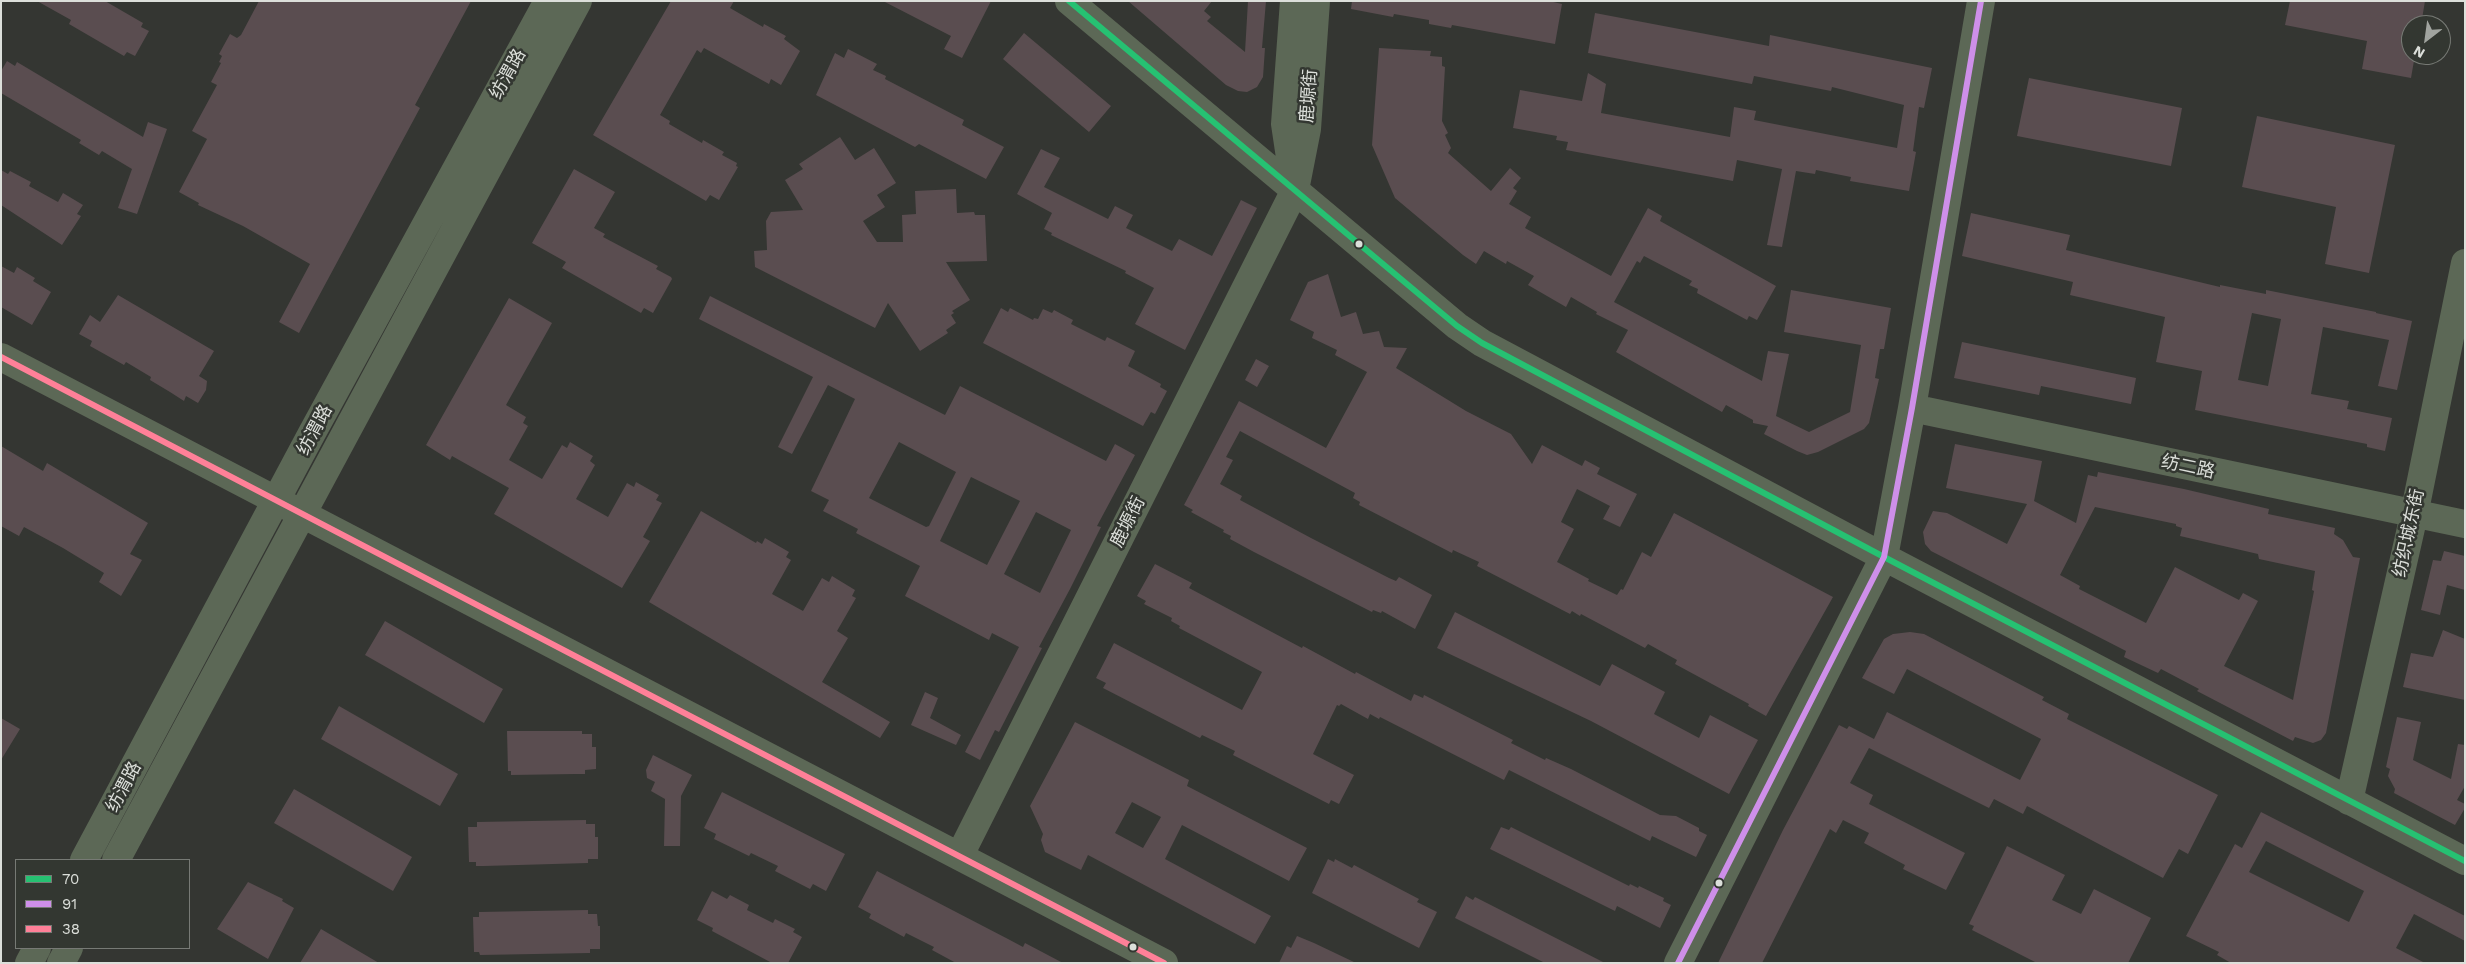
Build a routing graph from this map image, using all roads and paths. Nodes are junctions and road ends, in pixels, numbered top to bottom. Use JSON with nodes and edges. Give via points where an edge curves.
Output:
{"nodes":[{"id":1,"x":548,"y":1,"type":"edge"},
{"id":2,"x":578,"y":1,"type":"edge"},
{"id":3,"x":1069,"y":1,"type":"edge"},
{"id":4,"x":1294,"y":1,"type":"edge"},
{"id":5,"x":1316,"y":1,"type":"edge"},
{"id":6,"x":1981,"y":1,"type":"edge"},
{"id":7,"x":1295,"y":190,"type":"junction"},
{"id":8,"x":2465,"y":263,"type":"edge"},
{"id":9,"x":1,"y":357,"type":"edge"},
{"id":10,"x":1912,"y":408,"type":"junction"},
{"id":11,"x":277,"y":501,"type":"junction"},
{"id":12,"x":302,"y":514,"type":"junction"},
{"id":13,"x":2414,"y":514,"type":"junction"},
{"id":14,"x":2465,"y":524,"type":"edge"},
{"id":15,"x":1884,"y":557,"type":"junction"},
{"id":16,"x":2349,"y":801,"type":"junction"},
{"id":17,"x":960,"y":855,"type":"junction"},
{"id":18,"x":85,"y":859,"type":"edge"},
{"id":19,"x":117,"y":859,"type":"edge"},
{"id":20,"x":2465,"y":861,"type":"edge"},
{"id":21,"x":36,"y":949,"type":"edge"},
{"id":22,"x":68,"y":949,"type":"edge"},
{"id":23,"x":29,"y":963,"type":"edge"},
{"id":24,"x":61,"y":963,"type":"edge"},
{"id":25,"x":1164,"y":963,"type":"edge"},
{"id":26,"x":1678,"y":963,"type":"edge"}],
"edges":[{"from":1,"to":11,"type":"street","name":"纺渭路"},
{"from":2,"to":12,"type":"street","name":"纺渭路"},
{"from":3,"to":7,"type":"street"},
{"from":4,"to":7,"type":"street","name":"鹿塬街","via":[[1285,124]]},
{"from":5,"to":7,"type":"street","name":"鹿塬街","via":[[1307,129]]},
{"from":6,"to":10,"type":"street"},
{"from":7,"to":15,"type":"street","via":[[1482,344]]},
{"from":7,"to":17,"type":"street","name":"鹿塬街"},
{"from":8,"to":13,"type":"street","name":"纺织城东街"},
{"from":9,"to":11,"type":"street"},
{"from":10,"to":13,"type":"street","name":"纺二路"},
{"from":10,"to":15,"type":"street"},
{"from":11,"to":12,"type":"street"},
{"from":11,"to":18,"type":"street","name":"纺渭路"},
{"from":12,"to":17,"type":"street"},
{"from":12,"to":19,"type":"street","name":"纺渭路"},
{"from":13,"to":14,"type":"street","name":"纺二路"},
{"from":13,"to":16,"type":"street","name":"纺织城东街"},
{"from":15,"to":16,"type":"street"},
{"from":15,"to":26,"type":"street"},
{"from":16,"to":20,"type":"street"},
{"from":17,"to":25,"type":"street"},
{"from":21,"to":23,"type":"street"},
{"from":22,"to":24,"type":"street"}]}
